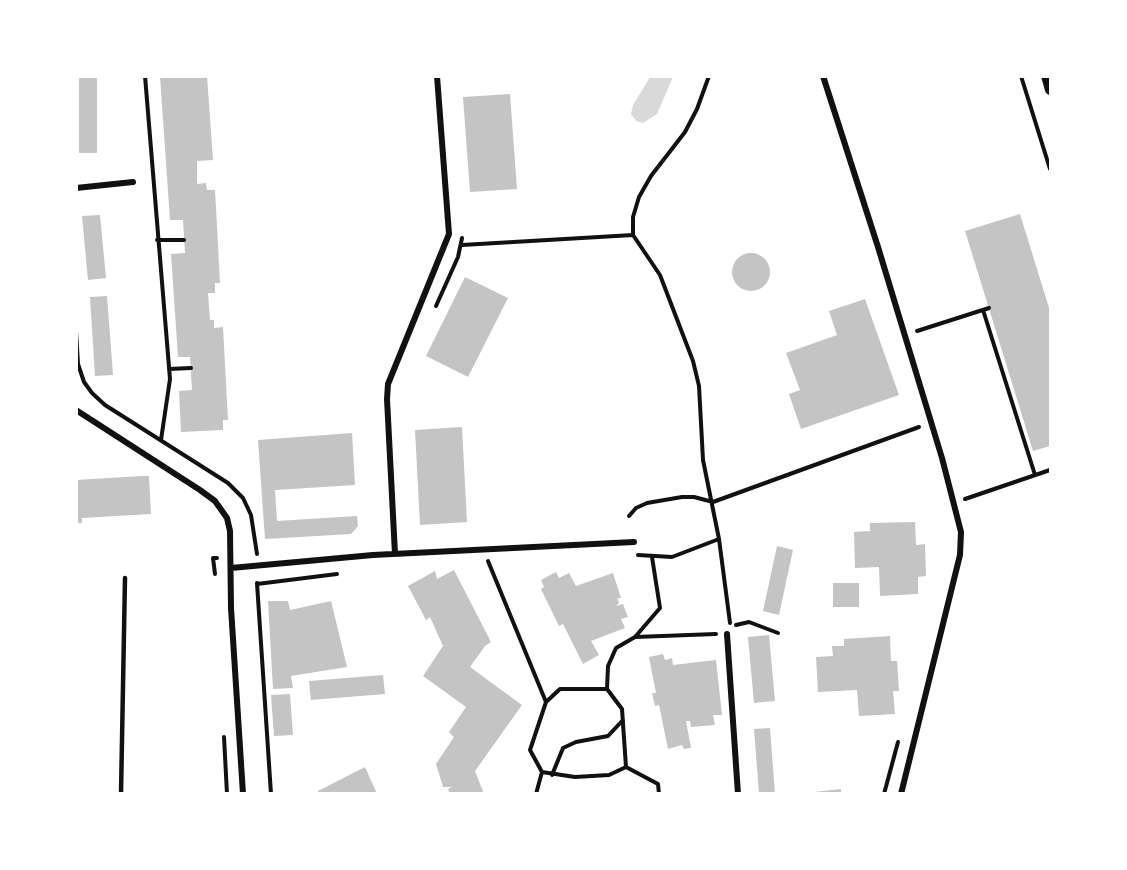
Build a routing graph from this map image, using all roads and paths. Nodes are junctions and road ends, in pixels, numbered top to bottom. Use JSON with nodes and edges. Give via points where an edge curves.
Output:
{"nodes":[{"id":1,"x":146,"y":76,"type":"edge"},
{"id":2,"x":437,"y":76,"type":"edge"},
{"id":3,"x":709,"y":76,"type":"edge"},
{"id":4,"x":823,"y":76,"type":"edge"},
{"id":5,"x":1021,"y":76,"type":"edge"},
{"id":6,"x":1046,"y":76,"type":"edge"},
{"id":7,"x":1050,"y":90,"type":"edge"},
{"id":8,"x":1050,"y":168,"type":"edge"},
{"id":9,"x":133,"y":182,"type":"dead end"},
{"id":10,"x":76,"y":188,"type":"edge"},
{"id":11,"x":633,"y":235,"type":"junction"},
{"id":12,"x":157,"y":240,"type":"junction"},
{"id":13,"x":184,"y":240,"type":"dead end"},
{"id":14,"x":462,"y":245,"type":"dead end"},
{"id":15,"x":989,"y":308,"type":"dead end"},
{"id":16,"x":983,"y":310,"type":"junction"},
{"id":17,"x":76,"y":331,"type":"edge"},
{"id":18,"x":905,"y":335,"type":"junction"},
{"id":19,"x":169,"y":369,"type":"junction"},
{"id":20,"x":191,"y":369,"type":"dead end"},
{"id":21,"x":76,"y":410,"type":"edge"},
{"id":22,"x":916,"y":416,"type":"dead end"},
{"id":23,"x":919,"y":427,"type":"junction"},
{"id":24,"x":922,"y":436,"type":"dead end"},
{"id":25,"x":160,"y":440,"type":"junction"},
{"id":26,"x":1050,"y":470,"type":"edge"},
{"id":27,"x":1035,"y":475,"type":"junction"},
{"id":28,"x":712,"y":502,"type":"junction"},
{"id":29,"x":954,"y":502,"type":"junction"},
{"id":30,"x":628,"y":516,"type":"dead end"},
{"id":31,"x":719,"y":539,"type":"junction"},
{"id":32,"x":634,"y":542,"type":"dead end"},
{"id":33,"x":482,"y":550,"type":"junction"},
{"id":34,"x":394,"y":554,"type":"junction"},
{"id":35,"x":634,"y":554,"type":"dead end"},
{"id":36,"x":652,"y":557,"type":"junction"},
{"id":37,"x":257,"y":566,"type":"junction"},
{"id":38,"x":231,"y":568,"type":"junction"},
{"id":39,"x":125,"y":578,"type":"dead end"},
{"id":40,"x":729,"y":630,"type":"junction"},
{"id":41,"x":778,"y":633,"type":"dead end"},
{"id":42,"x":635,"y":637,"type":"junction"},
{"id":43,"x":607,"y":689,"type":"junction"},
{"id":44,"x":546,"y":702,"type":"junction"},
{"id":45,"x":623,"y":719,"type":"junction"},
{"id":46,"x":899,"y":738,"type":"dead end"},
{"id":47,"x":626,"y":767,"type":"junction"},
{"id":48,"x":542,"y":772,"type":"junction"},
{"id":49,"x":552,"y":775,"type":"junction"},
{"id":50,"x":121,"y":794,"type":"edge"},
{"id":51,"x":243,"y":794,"type":"edge"},
{"id":52,"x":271,"y":794,"type":"edge"},
{"id":53,"x":536,"y":794,"type":"edge"},
{"id":54,"x":658,"y":794,"type":"edge"},
{"id":55,"x":738,"y":794,"type":"edge"},
{"id":56,"x":884,"y":794,"type":"edge"},
{"id":57,"x":901,"y":794,"type":"edge"}],
"edges":[{"from":1,"to":12,"type":"path"},
{"from":2,"to":34,"type":"street","via":[[448,234],[388,384]]},
{"from":3,"to":11,"type":"path","via":[[685,132],[639,197]]},
{"from":4,"to":18,"type":"street"},
{"from":5,"to":8,"type":"path"},
{"from":6,"to":7,"type":"street"},
{"from":9,"to":10,"type":"street"},
{"from":11,"to":14,"type":"path"},
{"from":11,"to":28,"type":"path","via":[[660,275],[693,361],[699,386],[703,460]]},
{"from":12,"to":13,"type":"path"},
{"from":12,"to":19,"type":"path"},
{"from":15,"to":16,"type":"path"},
{"from":16,"to":18,"type":"path"},
{"from":16,"to":27,"type":"path"},
{"from":17,"to":25,"type":"path","via":[[78,364],[92,393]]},
{"from":18,"to":29,"type":"street"},
{"from":19,"to":20,"type":"path"},
{"from":19,"to":25,"type":"path","via":[[170,387]]},
{"from":21,"to":38,"type":"street","via":[[215,501],[229,524]]},
{"from":22,"to":23,"type":"path"},
{"from":23,"to":24,"type":"path"},
{"from":23,"to":28,"type":"path"},
{"from":25,"to":37,"type":"path","via":[[228,483],[243,498],[251,515]]},
{"from":26,"to":27,"type":"path"},
{"from":27,"to":29,"type":"path"},
{"from":28,"to":30,"type":"path","via":[[682,497],[647,503]]},
{"from":28,"to":31,"type":"path"},
{"from":29,"to":57,"type":"street","via":[[961,532],[960,555]]},
{"from":31,"to":36,"type":"path","via":[[686,554]]},
{"from":31,"to":40,"type":"path"},
{"from":32,"to":33,"type":"street"},
{"from":33,"to":34,"type":"street"},
{"from":33,"to":44,"type":"path"},
{"from":34,"to":37,"type":"street"},
{"from":35,"to":36,"type":"path"},
{"from":36,"to":42,"type":"path","via":[[660,608]]},
{"from":37,"to":38,"type":"street"},
{"from":37,"to":52,"type":"path"},
{"from":38,"to":51,"type":"street"},
{"from":39,"to":50,"type":"lane"},
{"from":40,"to":41,"type":"path","via":[[749,622]]},
{"from":40,"to":42,"type":"path"},
{"from":40,"to":55,"type":"street"},
{"from":42,"to":43,"type":"path","via":[[616,648],[608,666]]},
{"from":43,"to":44,"type":"path","via":[[560,690]]},
{"from":43,"to":45,"type":"path","via":[[622,709]]},
{"from":44,"to":48,"type":"path","via":[[530,750]]},
{"from":45,"to":47,"type":"path"},
{"from":45,"to":49,"type":"path","via":[[608,736],[563,748]]},
{"from":46,"to":56,"type":"path"},
{"from":47,"to":49,"type":"path","via":[[609,775]]},
{"from":47,"to":54,"type":"path","via":[[658,783]]},
{"from":48,"to":49,"type":"path"},
{"from":48,"to":53,"type":"path"}]}
